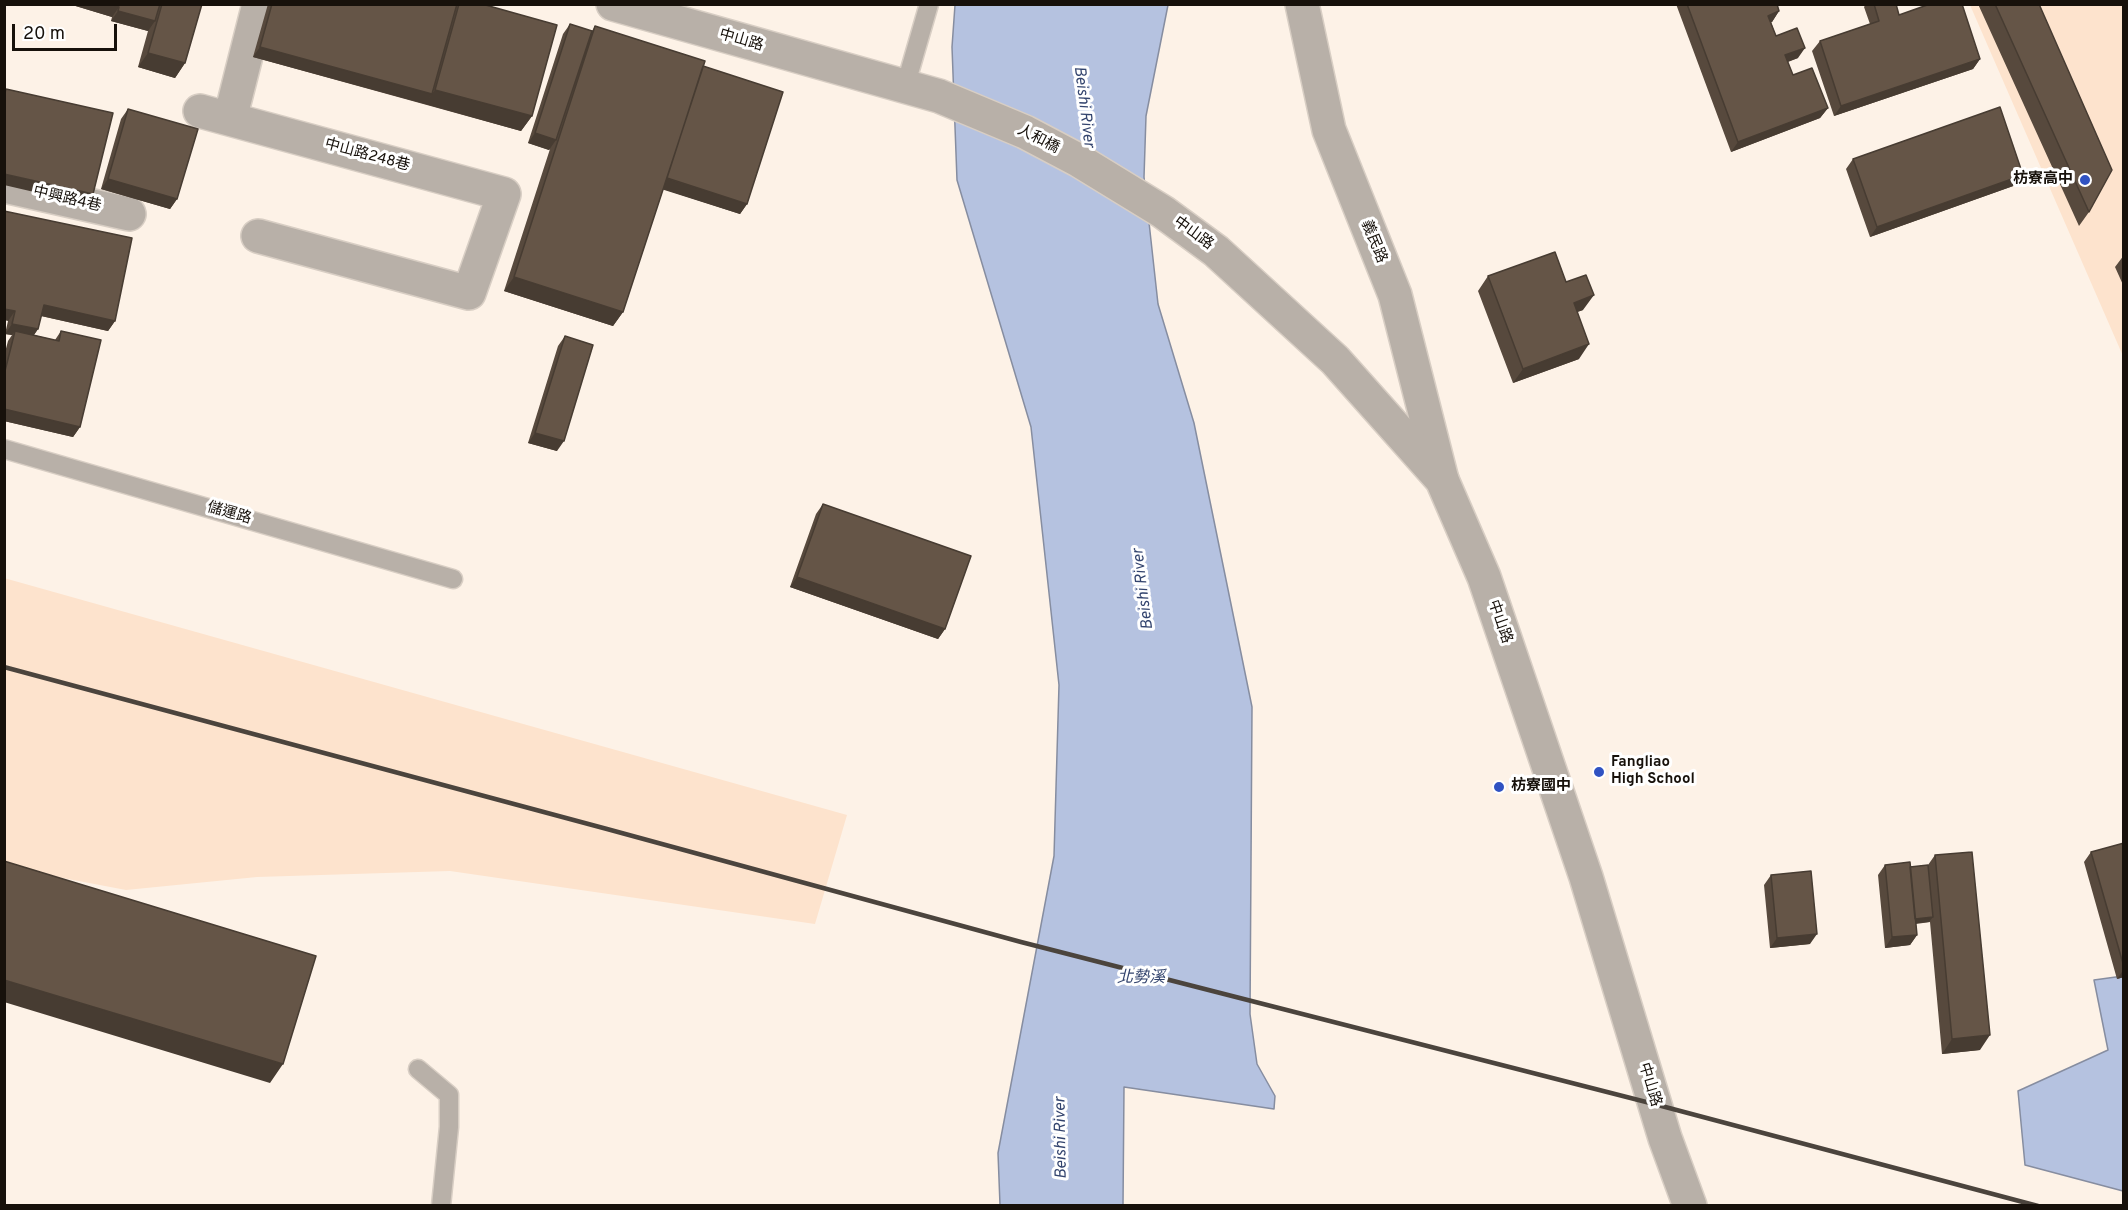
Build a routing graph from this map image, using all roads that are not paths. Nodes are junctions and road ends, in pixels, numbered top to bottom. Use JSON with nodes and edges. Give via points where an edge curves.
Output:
{"nodes":[{"id":1,"x":259,"y":4,"type":"edge"},
{"id":2,"x":613,"y":4,"type":"edge"},
{"id":3,"x":929,"y":4,"type":"edge"},
{"id":4,"x":1302,"y":4,"type":"edge"},
{"id":5,"x":905,"y":87,"type":"junction"},
{"id":6,"x":939,"y":96,"type":"joint"},
{"id":7,"x":4,"y":186,"type":"edge"},
{"id":8,"x":1163,"y":212,"type":"joint"},
{"id":9,"x":129,"y":214,"type":"dead end"},
{"id":10,"x":258,"y":236,"type":"dead end"},
{"id":11,"x":4,"y":449,"type":"edge"},
{"id":12,"x":1442,"y":480,"type":"junction"},
{"id":13,"x":453,"y":579,"type":"dead end"},
{"id":14,"x":418,"y":1069,"type":"dead end"},
{"id":15,"x":441,"y":1206,"type":"edge"},
{"id":16,"x":1690,"y":1206,"type":"edge"}],
"edges":[{"from":1,"to":10,"type":"street","name":"中山路248巷","via":[[215,115],[504,194],[469,293]]},
{"from":2,"to":5,"type":"street","name":"中山路"},
{"from":3,"to":5,"type":"lane"},
{"from":4,"to":12,"type":"street","name":"義民路","via":[[1329,130],[1395,295]]},
{"from":5,"to":6,"type":"street","name":"中山路"},
{"from":6,"to":8,"type":"street","name":"人和橋","via":[[1025,132]]},
{"from":7,"to":9,"type":"street","name":"中興路4巷"},
{"from":8,"to":12,"type":"street","name":"中山路","via":[[1216,251],[1335,360]]},
{"from":11,"to":13,"type":"lane","name":"儲運路"},
{"from":12,"to":16,"type":"street","name":"中山路","via":[[1484,577],[1586,877],[1665,1138]]},
{"from":14,"to":15,"type":"lane","via":[[449,1095]]}]}
